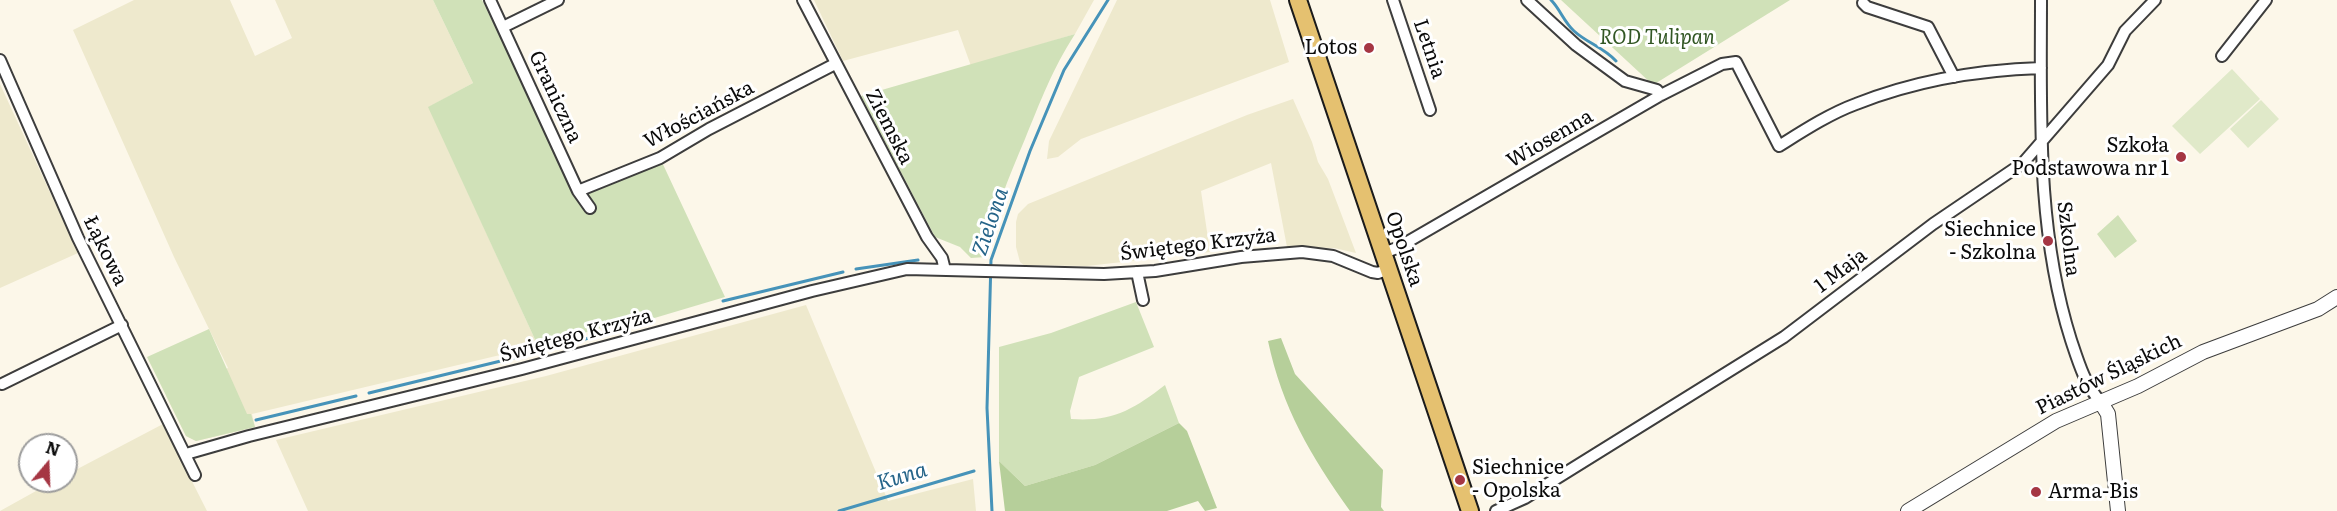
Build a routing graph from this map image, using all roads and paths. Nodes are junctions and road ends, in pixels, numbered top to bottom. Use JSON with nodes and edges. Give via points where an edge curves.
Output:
{"nodes":[{"id":1,"x":490,"y":0,"type":"edge"},
{"id":2,"x":558,"y":0,"type":"edge"},
{"id":3,"x":803,"y":0,"type":"edge"},
{"id":4,"x":1298,"y":0,"type":"edge"},
{"id":5,"x":1393,"y":0,"type":"edge"},
{"id":6,"x":1527,"y":0,"type":"edge"},
{"id":7,"x":2041,"y":0,"type":"edge"},
{"id":8,"x":2155,"y":0,"type":"edge"},
{"id":9,"x":2266,"y":0,"type":"edge"},
{"id":10,"x":1863,"y":3,"type":"dead end"},
{"id":11,"x":503,"y":27,"type":"junction"},
{"id":12,"x":2222,"y":56,"type":"dead end"},
{"id":13,"x":0,"y":60,"type":"edge"},
{"id":14,"x":835,"y":64,"type":"junction"},
{"id":15,"x":2041,"y":68,"type":"junction"},
{"id":16,"x":1954,"y":77,"type":"junction"},
{"id":17,"x":1661,"y":95,"type":"junction"},
{"id":18,"x":1430,"y":110,"type":"dead end"},
{"id":19,"x":2042,"y":141,"type":"junction"},
{"id":20,"x":579,"y":191,"type":"junction"},
{"id":21,"x":590,"y":208,"type":"dead end"},
{"id":22,"x":1386,"y":261,"type":"junction"},
{"id":23,"x":945,"y":270,"type":"junction"},
{"id":24,"x":1137,"y":272,"type":"junction"},
{"id":25,"x":2337,"y":297,"type":"edge"},
{"id":26,"x":1143,"y":300,"type":"dead end"},
{"id":27,"x":122,"y":325,"type":"junction"},
{"id":28,"x":2,"y":384,"type":"dead end"},
{"id":29,"x":2100,"y":401,"type":"junction"},
{"id":30,"x":186,"y":454,"type":"junction"},
{"id":31,"x":195,"y":475,"type":"dead end"},
{"id":32,"x":1470,"y":511,"type":"edge"},
{"id":33,"x":1496,"y":511,"type":"edge"},
{"id":34,"x":1908,"y":511,"type":"edge"},
{"id":35,"x":2118,"y":511,"type":"edge"}],
"edges":[{"from":1,"to":11,"type":"street","name":"Graniczna"},
{"from":2,"to":11,"type":"street"},
{"from":3,"to":14,"type":"street","name":"Ziemska"},
{"from":4,"to":22,"type":"main road","name":"Opolska"},
{"from":5,"to":18,"type":"street","name":"Letnia"},
{"from":6,"to":17,"type":"street","via":[[1576,45],[1625,81],[1657,90]]},
{"from":7,"to":15,"type":"street","name":"Szkolna"},
{"from":8,"to":19,"type":"street","name":"1 Maja","via":[[2125,31],[2108,65]]},
{"from":9,"to":12,"type":"street"},
{"from":10,"to":16,"type":"street","via":[[1867,8],[1928,27]]},
{"from":11,"to":20,"type":"street","name":"Graniczna"},
{"from":13,"to":27,"type":"street","name":"Łąkowa","via":[[78,238]]},
{"from":14,"to":20,"type":"street","name":"Włościańska","via":[[660,158]]},
{"from":14,"to":23,"type":"street","name":"Ziemska","via":[[942,258]]},
{"from":15,"to":16,"type":"street"},
{"from":15,"to":19,"type":"street","name":"Szkolna"},
{"from":16,"to":17,"type":"street","name":"Wiosenna","via":[[1855,104],[1779,146],[1736,62],[1722,64]]},
{"from":17,"to":22,"type":"street","name":"Wiosenna","via":[[1397,248]]},
{"from":19,"to":29,"type":"street","name":"Szkolna","via":[[2046,231],[2056,285],[2075,353],[2090,389]]},
{"from":19,"to":33,"type":"street","name":"1 Maja","via":[[2023,163],[1933,224],[1784,337],[1524,498]]},
{"from":20,"to":21,"type":"street","name":"Graniczna"},
{"from":22,"to":24,"type":"street","name":"Świętego Krzyża","via":[[1378,273],[1333,256],[1302,252]]},
{"from":22,"to":32,"type":"main road","name":"Opolska"},
{"from":23,"to":24,"type":"street","name":"Świętego Krzyża"},
{"from":23,"to":30,"type":"street","name":"Świętego Krzyża","via":[[907,269],[812,291]]},
{"from":24,"to":26,"type":"street"},
{"from":25,"to":29,"type":"street","name":"Piastów Śląskich","via":[[2318,309],[2203,352]]},
{"from":27,"to":28,"type":"street"},
{"from":27,"to":30,"type":"street","name":"Łąkowa"},
{"from":29,"to":34,"type":"street","name":"Piastów Śląskich","via":[[2022,440]]},
{"from":29,"to":35,"type":"street","via":[[2108,414]]},
{"from":30,"to":31,"type":"street","name":"Łąkowa"}]}
